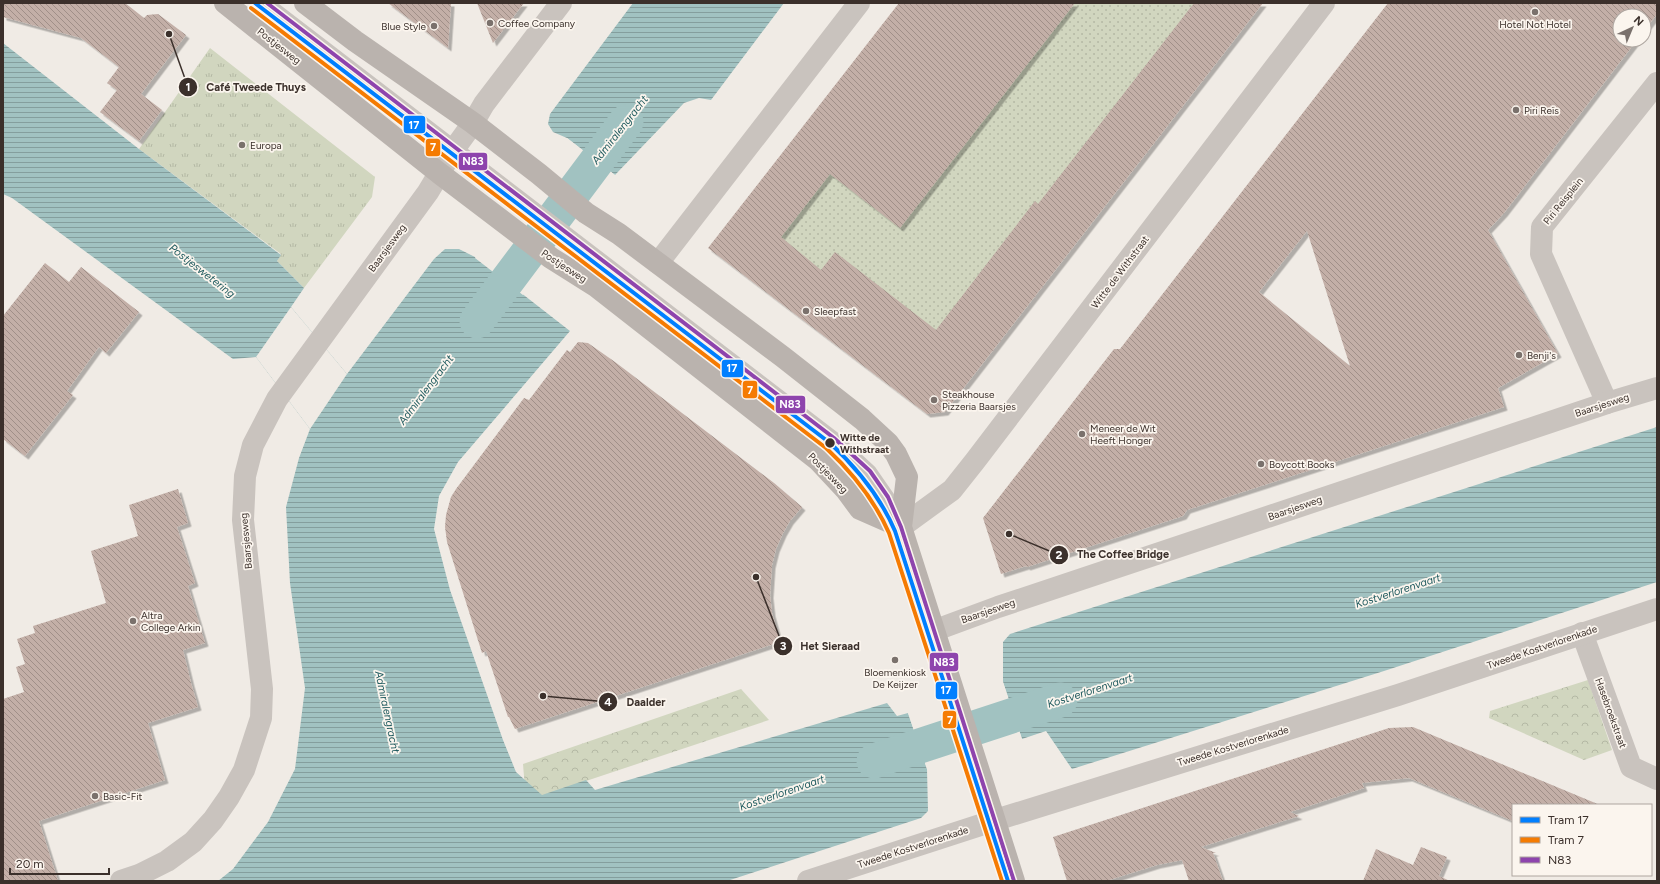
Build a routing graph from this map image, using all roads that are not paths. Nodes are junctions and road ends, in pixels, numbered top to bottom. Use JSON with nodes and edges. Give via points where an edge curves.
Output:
{"nodes":[{"id":1,"x":225,"y":3,"type":"edge"},
{"id":2,"x":267,"y":3,"type":"edge"},
{"id":3,"x":305,"y":3,"type":"edge"},
{"id":4,"x":561,"y":3,"type":"edge"},
{"id":5,"x":859,"y":3,"type":"edge"},
{"id":6,"x":1324,"y":3,"type":"edge"},
{"id":7,"x":1657,"y":83,"type":"edge"},
{"id":8,"x":473,"y":123,"type":"junction"},
{"id":9,"x":453,"y":150,"type":"junction"},
{"id":10,"x":439,"y":173,"type":"junction"},
{"id":11,"x":658,"y":263,"type":"junction"},
{"id":12,"x":1657,"y":388,"type":"edge"},
{"id":13,"x":1607,"y":403,"type":"junction"},
{"id":14,"x":901,"y":527,"type":"junction"},
{"id":15,"x":1657,"y":609,"type":"edge"},
{"id":16,"x":933,"y":631,"type":"junction"},
{"id":17,"x":1582,"y":633,"type":"junction"},
{"id":18,"x":1657,"y":779,"type":"edge"},
{"id":19,"x":995,"y":820,"type":"junction"},
{"id":20,"x":121,"y":881,"type":"edge"},
{"id":21,"x":808,"y":881,"type":"edge"},
{"id":22,"x":1014,"y":881,"type":"edge"}],
"edges":[{"from":1,"to":10,"type":"street","name":"Postjesweg"},
{"from":2,"to":9,"type":"lane"},
{"from":3,"to":8,"type":"street"},
{"from":4,"to":8,"type":"street","via":[[484,104]]},
{"from":5,"to":11,"type":"street"},
{"from":6,"to":14,"type":"street","name":"Witte de Withstraat","via":[[975,462],[952,490]]},
{"from":7,"to":13,"type":"street","name":"Piri Reisplein","via":[[1542,227],[1541,254]]},
{"from":8,"to":9,"type":"street"},
{"from":8,"to":11,"type":"street","via":[[586,213]]},
{"from":9,"to":10,"type":"street","name":"Baarsjesweg"},
{"from":9,"to":14,"type":"lane","via":[[521,198],[834,438],[870,470],[888,497]]},
{"from":10,"to":14,"type":"street","name":"Postjesweg","via":[[551,258],[596,287],[818,460],[860,509]]},
{"from":10,"to":20,"type":"street","name":"Baarsjesweg","via":[[272,408],[253,445],[245,476],[243,520],[262,689],[261,718],[244,770],[213,820],[192,842],[167,861]]},
{"from":11,"to":14,"type":"street","via":[[862,419],[888,443],[907,477]]},
{"from":12,"to":13,"type":"street","name":"Baarsjesweg"},
{"from":13,"to":16,"type":"street","name":"Baarsjesweg"},
{"from":14,"to":16,"type":"street"},
{"from":15,"to":17,"type":"street","name":"Tweede Kostverlorenkade"},
{"from":16,"to":19,"type":"street"},
{"from":17,"to":18,"type":"street","name":"Hasebroekstraat","via":[[1631,767]]},
{"from":17,"to":19,"type":"street","name":"Tweede Kostverlorenkade","via":[[1398,695]]},
{"from":19,"to":21,"type":"street","name":"Tweede Kostverlorenkade"},
{"from":19,"to":22,"type":"street"}]}
